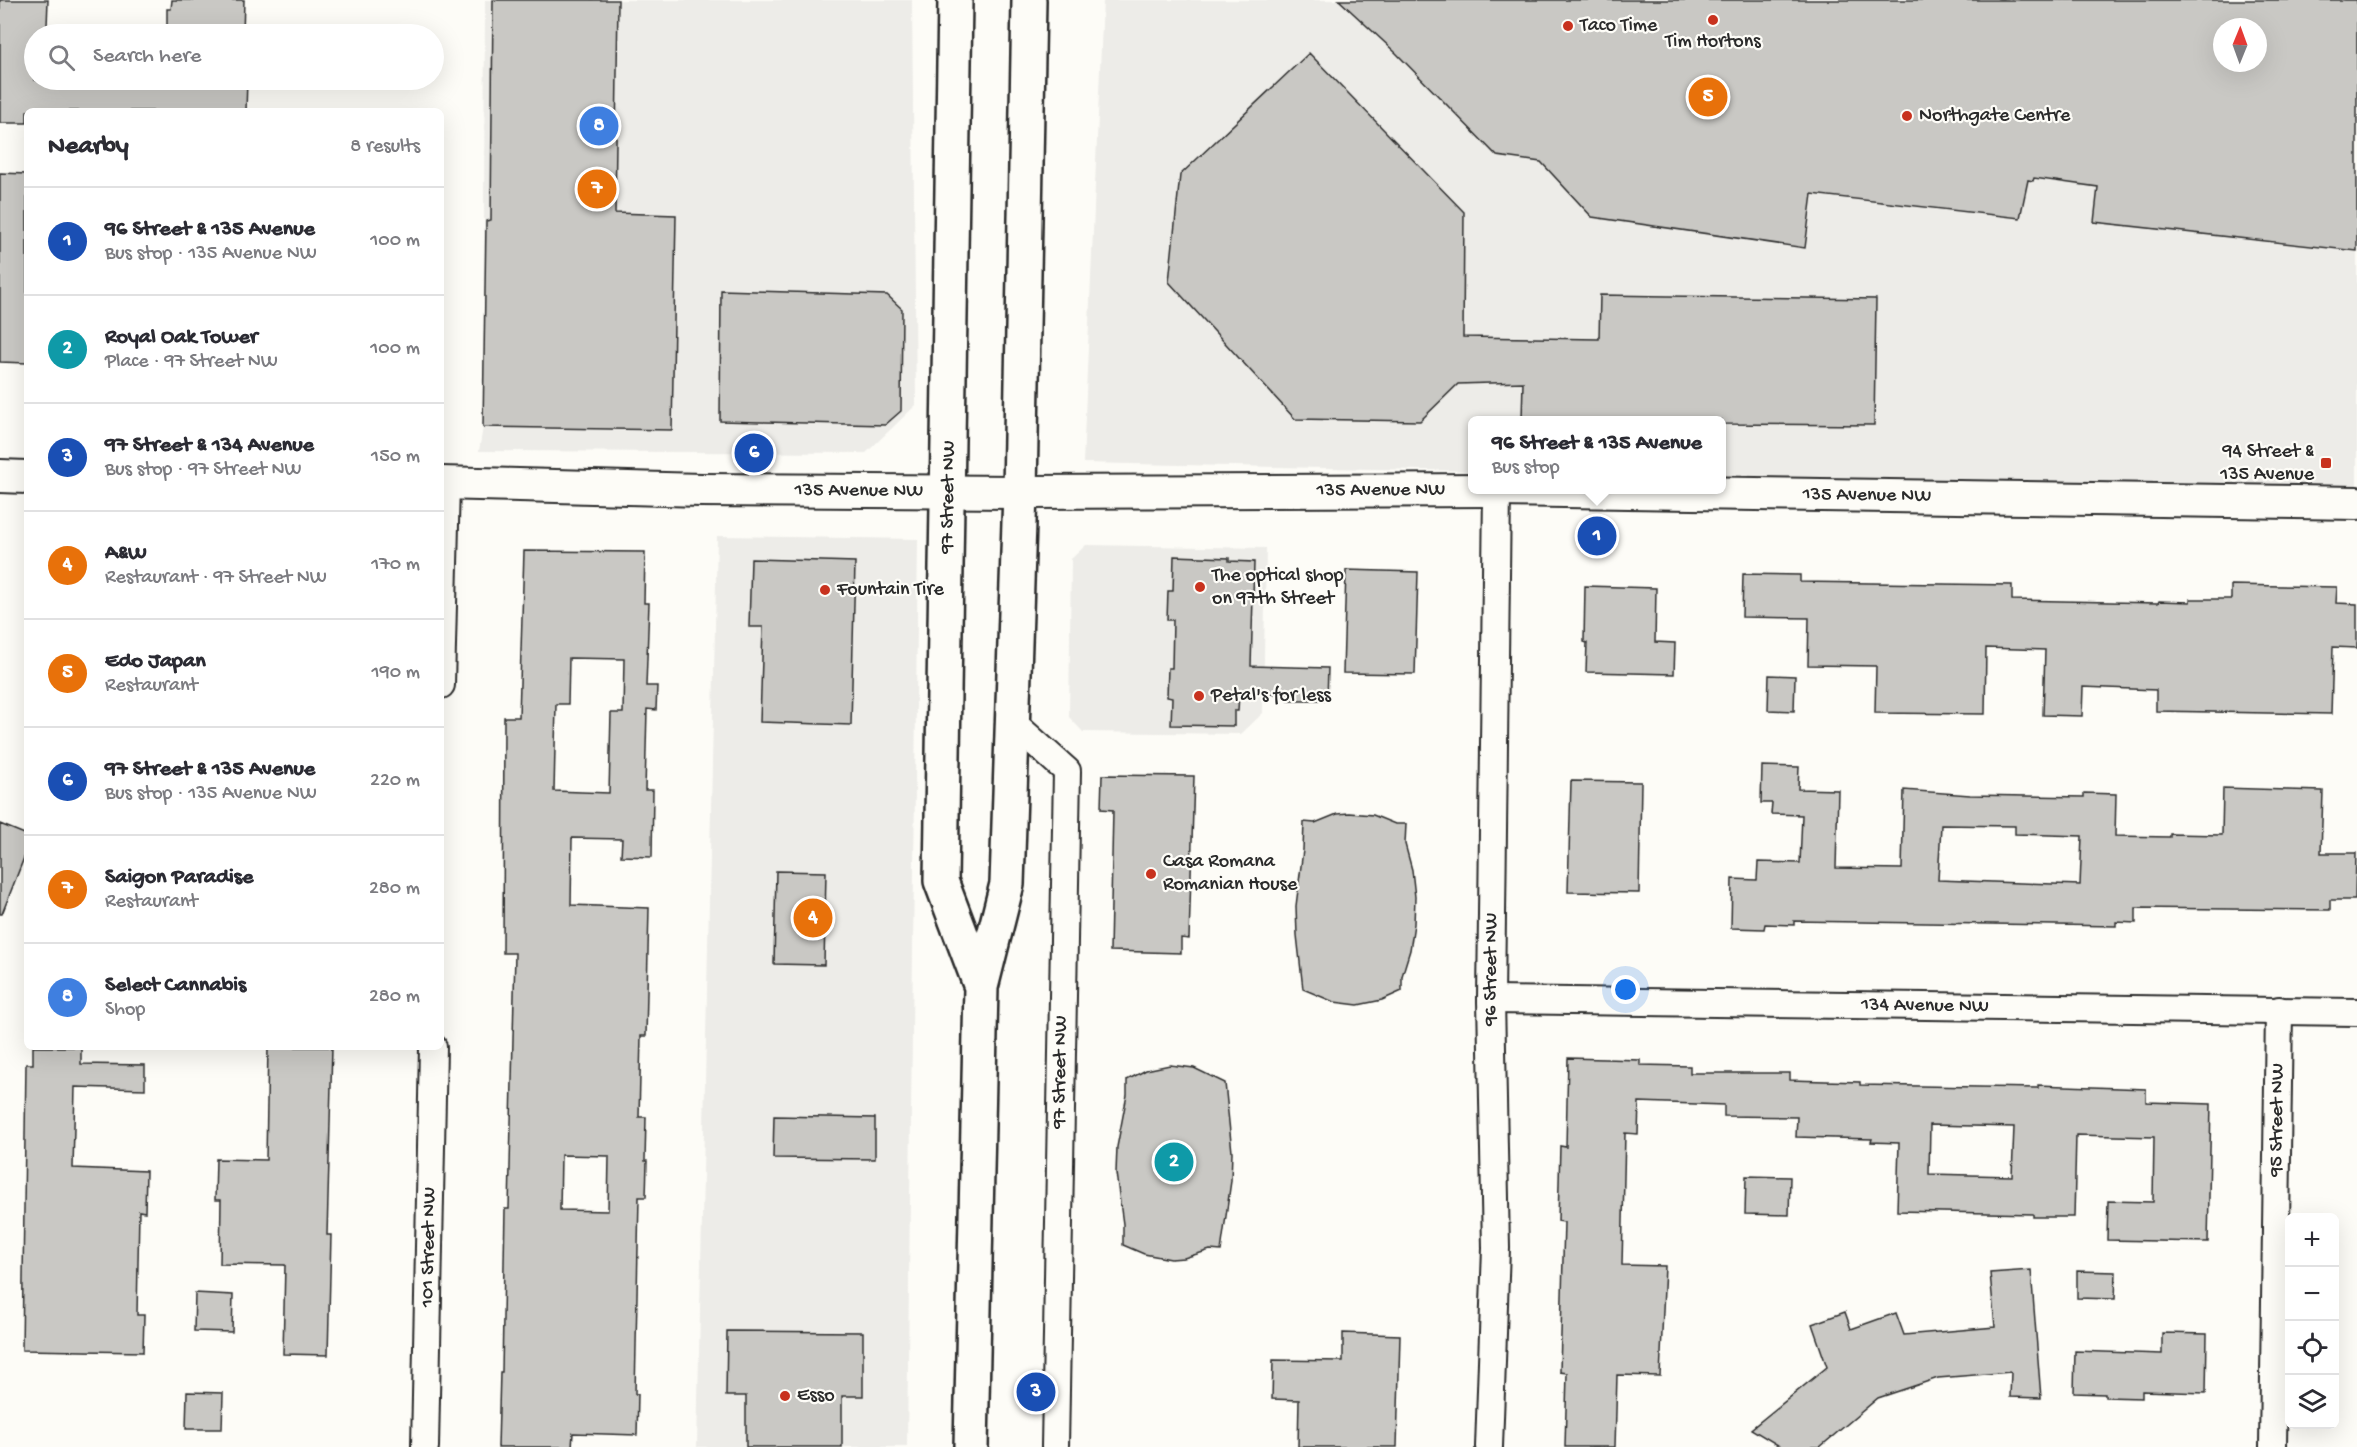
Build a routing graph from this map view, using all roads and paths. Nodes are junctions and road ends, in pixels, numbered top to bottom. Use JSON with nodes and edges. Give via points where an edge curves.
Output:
{"nodes":[{"id":1,"x":956,"y":0,"type":"edge"},
{"id":2,"x":1029,"y":0,"type":"edge"},
{"id":3,"x":0,"y":476,"type":"edge"},
{"id":4,"x":24,"y":477,"type":"edge"},
{"id":5,"x":444,"y":484,"type":"edge"},
{"id":6,"x":1468,"y":490,"type":"edge"},
{"id":7,"x":949,"y":491,"type":"junction"},
{"id":8,"x":1020,"y":492,"type":"junction"},
{"id":9,"x":1726,"y":493,"type":"edge"},
{"id":10,"x":1497,"y":494,"type":"edge"},
{"id":11,"x":2357,"y":503,"type":"edge"},
{"id":12,"x":1012,"y":722,"type":"junction"},
{"id":13,"x":981,"y":987,"type":"junction"},
{"id":14,"x":1491,"y":1000,"type":"junction"},
{"id":15,"x":2279,"y":1010,"type":"junction"},
{"id":16,"x":2357,"y":1012,"type":"edge"},
{"id":17,"x":433,"y":1050,"type":"edge"},
{"id":18,"x":425,"y":1447,"type":"edge"},
{"id":19,"x":971,"y":1447,"type":"edge"},
{"id":20,"x":1055,"y":1447,"type":"edge"},
{"id":21,"x":1489,"y":1447,"type":"edge"},
{"id":22,"x":2273,"y":1447,"type":"edge"}],
"edges":[{"from":1,"to":7,"type":"main road","name":"97 Street NW"},
{"from":2,"to":8,"type":"main road","name":"97 Street NW"},
{"from":3,"to":4,"type":"street"},
{"from":5,"to":7,"type":"street","name":"135 Avenue NW"},
{"from":6,"to":8,"type":"street","name":"135 Avenue NW"},
{"from":7,"to":8,"type":"street","name":"135 Avenue NW"},
{"from":7,"to":13,"type":"main road","name":"97 Street NW","via":[[941,881]]},
{"from":8,"to":12,"type":"main road","name":"97 Street NW"},
{"from":9,"to":11,"type":"street","name":"135 Avenue NW"},
{"from":10,"to":14,"type":"street","name":"96 Street NW"},
{"from":12,"to":13,"type":"main road","name":"97 Street NW","via":[[1007,884]]},
{"from":12,"to":20,"type":"street","name":"97 Street NW","via":[[1067,771]]},
{"from":13,"to":19,"type":"main road","name":"97 Street NW"},
{"from":14,"to":15,"type":"street","name":"134 Avenue NW"},
{"from":14,"to":21,"type":"street","name":"96 Street NW","via":[[1496,1248]]},
{"from":15,"to":16,"type":"street","name":"134 Avenue NW"},
{"from":15,"to":22,"type":"street","name":"95 Street NW"},
{"from":17,"to":18,"type":"street","name":"101 Street NW"}]}
